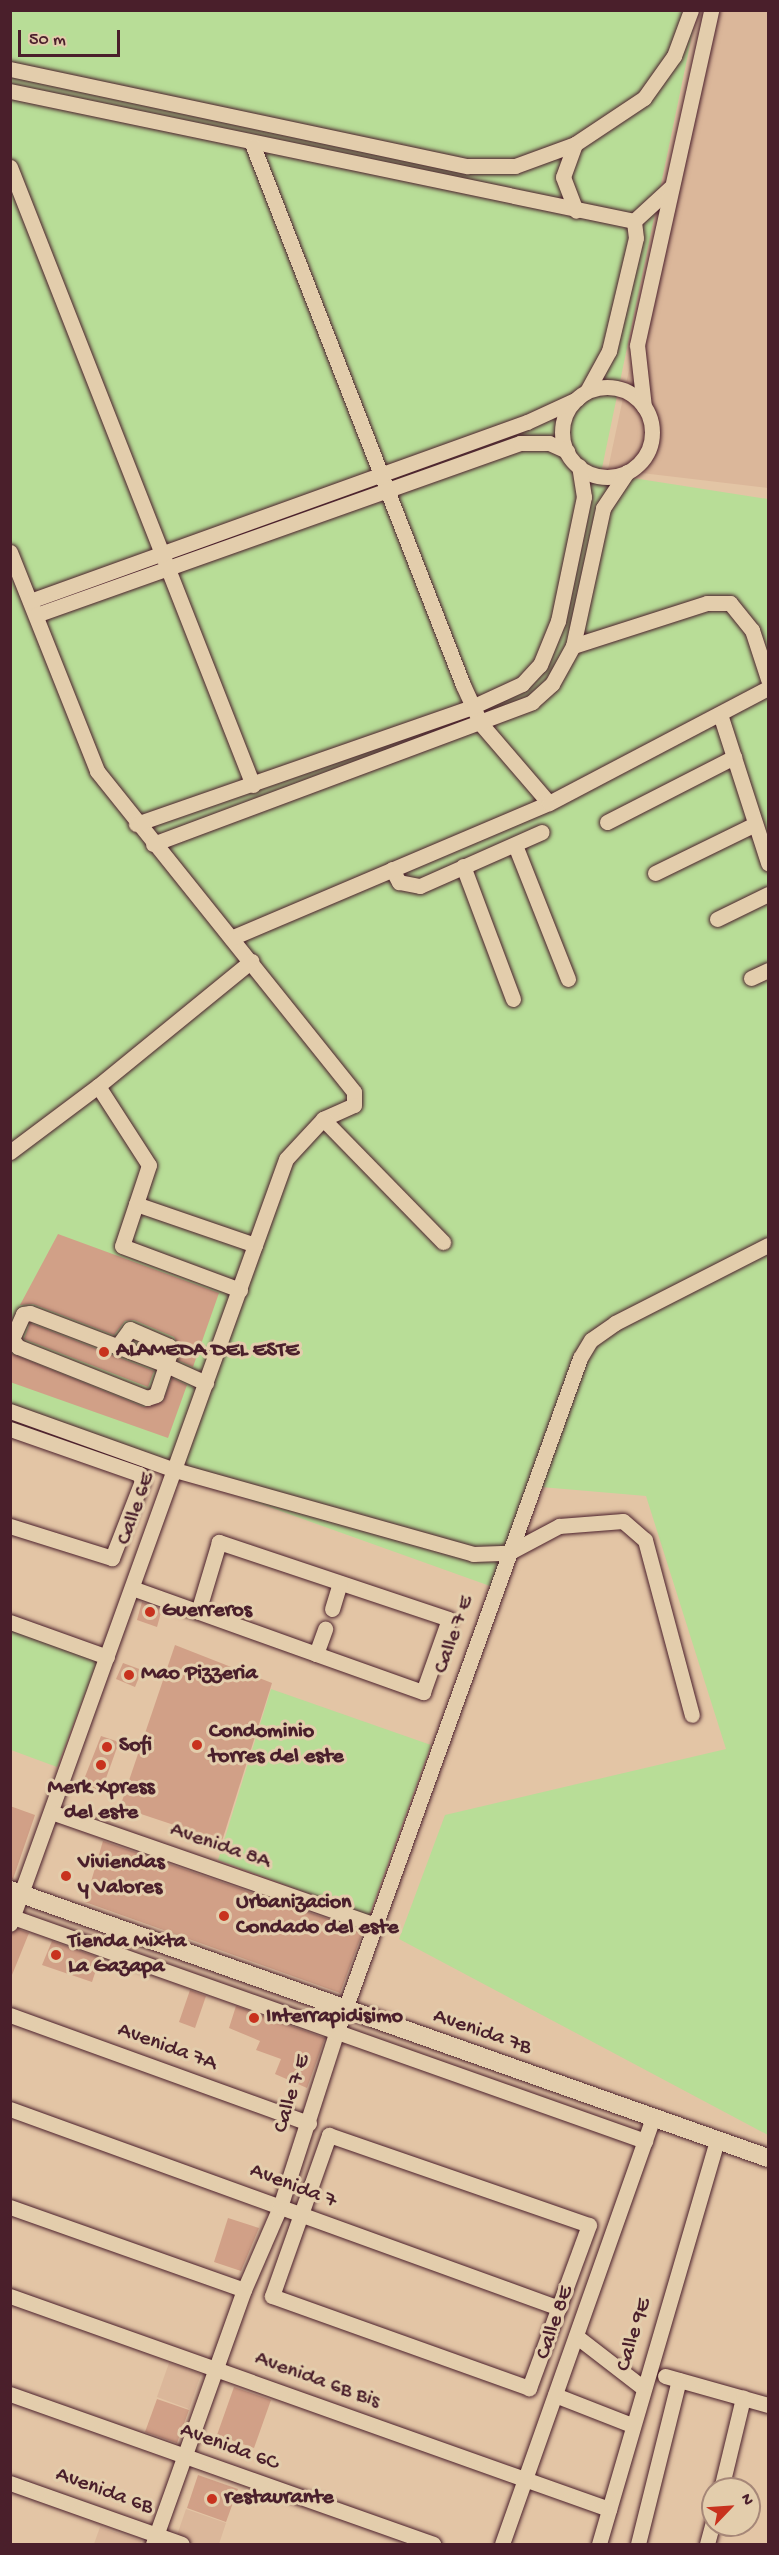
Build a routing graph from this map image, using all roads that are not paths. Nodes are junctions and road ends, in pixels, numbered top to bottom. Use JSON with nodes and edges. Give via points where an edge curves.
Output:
{"nodes":[{"id":1,"x":692,"y":10,"type":"edge"},
{"id":2,"x":711,"y":10,"type":"edge"},
{"id":3,"x":10,"y":69,"type":"edge"},
{"id":4,"x":10,"y":91,"type":"edge"},
{"id":5,"x":575,"y":144,"type":"junction"},
{"id":6,"x":253,"y":146,"type":"junction"},
{"id":7,"x":10,"y":166,"type":"edge"},
{"id":8,"x":670,"y":188,"type":"junction"},
{"id":9,"x":576,"y":211,"type":"junction"},
{"id":10,"x":634,"y":221,"type":"junction"},
{"id":11,"x":582,"y":395,"type":"junction"},
{"id":12,"x":644,"y":406,"type":"junction"},
{"id":13,"x":567,"y":451,"type":"junction"},
{"id":14,"x":579,"y":466,"type":"junction"},
{"id":15,"x":380,"y":471,"type":"junction"},
{"id":16,"x":627,"y":472,"type":"junction"},
{"id":17,"x":387,"y":490,"type":"junction"},
{"id":18,"x":10,"y":552,"type":"edge"},
{"id":19,"x":161,"y":552,"type":"junction"},
{"id":20,"x":168,"y":568,"type":"junction"},
{"id":21,"x":33,"y":608,"type":"junction"},
{"id":22,"x":581,"y":614,"type":"junction"},
{"id":23,"x":612,"y":633,"type":"junction"},
{"id":24,"x":573,"y":646,"type":"junction"},
{"id":25,"x":768,"y":679,"type":"edge"},
{"id":26,"x":768,"y":688,"type":"edge"},
{"id":27,"x":474,"y":706,"type":"junction"},
{"id":28,"x":720,"y":714,"type":"junction"},
{"id":29,"x":481,"y":724,"type":"junction"},
{"id":30,"x":734,"y":757,"type":"junction"},
{"id":31,"x":253,"y":785,"type":"junction"},
{"id":32,"x":549,"y":803,"type":"junction"},
{"id":33,"x":607,"y":822,"type":"dead end"},
{"id":34,"x":136,"y":824,"type":"junction"},
{"id":35,"x":755,"y":824,"type":"junction"},
{"id":36,"x":542,"y":832,"type":"dead end"},
{"id":37,"x":153,"y":844,"type":"junction"},
{"id":38,"x":515,"y":844,"type":"junction"},
{"id":39,"x":768,"y":863,"type":"edge"},
{"id":40,"x":463,"y":866,"type":"junction"},
{"id":41,"x":392,"y":869,"type":"junction"},
{"id":42,"x":655,"y":873,"type":"dead end"},
{"id":43,"x":768,"y":894,"type":"edge"},
{"id":44,"x":717,"y":919,"type":"dead end"},
{"id":45,"x":231,"y":938,"type":"junction"},
{"id":46,"x":251,"y":961,"type":"junction"},
{"id":47,"x":768,"y":970,"type":"edge"},
{"id":48,"x":751,"y":978,"type":"dead end"},
{"id":49,"x":567,"y":979,"type":"dead end"},
{"id":50,"x":513,"y":999,"type":"dead end"},
{"id":51,"x":98,"y":1086,"type":"junction"},
{"id":52,"x":323,"y":1119,"type":"junction"},
{"id":53,"x":10,"y":1152,"type":"edge"},
{"id":54,"x":136,"y":1204,"type":"junction"},
{"id":55,"x":443,"y":1242,"type":"dead end"},
{"id":56,"x":255,"y":1245,"type":"junction"},
{"id":57,"x":768,"y":1245,"type":"edge"},
{"id":58,"x":240,"y":1290,"type":"junction"},
{"id":59,"x":166,"y":1365,"type":"junction"},
{"id":60,"x":206,"y":1383,"type":"junction"},
{"id":61,"x":10,"y":1411,"type":"edge"},
{"id":62,"x":10,"y":1429,"type":"edge"},
{"id":63,"x":175,"y":1470,"type":"junction"},
{"id":64,"x":10,"y":1526,"type":"edge"},
{"id":65,"x":508,"y":1553,"type":"junction"},
{"id":66,"x":339,"y":1583,"type":"junction"},
{"id":67,"x":132,"y":1588,"type":"junction"},
{"id":68,"x":332,"y":1609,"type":"dead end"},
{"id":69,"x":198,"y":1612,"type":"junction"},
{"id":70,"x":10,"y":1622,"type":"edge"},
{"id":71,"x":325,"y":1629,"type":"dead end"},
{"id":72,"x":316,"y":1654,"type":"junction"},
{"id":73,"x":107,"y":1657,"type":"junction"},
{"id":74,"x":692,"y":1715,"type":"dead end"},
{"id":75,"x":51,"y":1812,"type":"junction"},
{"id":76,"x":16,"y":1892,"type":"edge"},
{"id":77,"x":11,"y":1919,"type":"edge"},
{"id":78,"x":375,"y":1925,"type":"junction"},
{"id":79,"x":344,"y":2010,"type":"junction"},
{"id":80,"x":10,"y":2015,"type":"edge"},
{"id":81,"x":336,"y":2034,"type":"junction"},
{"id":82,"x":473,"y":2055,"type":"junction"},
{"id":83,"x":466,"y":2079,"type":"junction"},
{"id":84,"x":10,"y":2109,"type":"edge"},
{"id":85,"x":653,"y":2117,"type":"junction"},
{"id":86,"x":309,"y":2123,"type":"junction"},
{"id":87,"x":717,"y":2140,"type":"junction"},
{"id":88,"x":645,"y":2141,"type":"junction"},
{"id":89,"x":768,"y":2158,"type":"edge"},
{"id":90,"x":10,"y":2207,"type":"edge"},
{"id":91,"x":280,"y":2207,"type":"junction"},
{"id":92,"x":302,"y":2215,"type":"junction"},
{"id":93,"x":244,"y":2290,"type":"junction"},
{"id":94,"x":10,"y":2296,"type":"edge"},
{"id":95,"x":559,"y":2308,"type":"junction"},
{"id":96,"x":576,"y":2336,"type":"junction"},
{"id":97,"x":216,"y":2369,"type":"junction"},
{"id":98,"x":642,"y":2387,"type":"junction"},
{"id":99,"x":10,"y":2394,"type":"edge"},
{"id":100,"x":555,"y":2395,"type":"junction"},
{"id":101,"x":743,"y":2398,"type":"junction"},
{"id":102,"x":768,"y":2405,"type":"edge"},
{"id":103,"x":632,"y":2425,"type":"junction"},
{"id":104,"x":184,"y":2456,"type":"junction"},
{"id":105,"x":724,"y":2477,"type":"edge"},
{"id":106,"x":525,"y":2479,"type":"junction"},
{"id":107,"x":10,"y":2483,"type":"edge"},
{"id":108,"x":609,"y":2509,"type":"junction"},
{"id":109,"x":154,"y":2540,"type":"edge"},
{"id":110,"x":182,"y":2544,"type":"edge"},
{"id":111,"x":433,"y":2544,"type":"edge"},
{"id":112,"x":502,"y":2544,"type":"edge"},
{"id":113,"x":599,"y":2544,"type":"edge"},
{"id":114,"x":638,"y":2544,"type":"edge"}],
"edges":[{"from":1,"to":5,"type":"street","via":[[674,56],[644,98]]},
{"from":2,"to":8,"type":"street"},
{"from":3,"to":5,"type":"street","via":[[468,166],[515,166]]},
{"from":4,"to":6,"type":"street"},
{"from":5,"to":9,"type":"street","via":[[563,177]]},
{"from":6,"to":9,"type":"street"},
{"from":6,"to":15,"type":"street"},
{"from":7,"to":19,"type":"street"},
{"from":8,"to":10,"type":"street"},
{"from":8,"to":12,"type":"street","via":[[637,345]]},
{"from":9,"to":10,"type":"street"},
{"from":10,"to":11,"type":"street","via":[[636,238],[609,351]]},
{"from":11,"to":12,"type":"street","via":[[624,390]]},
{"from":11,"to":13,"type":"street","via":[[563,423]]},
{"from":11,"to":15,"type":"street","via":[[527,422]]},
{"from":12,"to":16,"type":"street","via":[[651,439],[643,459]]},
{"from":13,"to":14,"type":"street"},
{"from":13,"to":17,"type":"street","via":[[549,443],[520,443]]},
{"from":14,"to":16,"type":"street","via":[[602,476]]},
{"from":14,"to":27,"type":"street","via":[[584,497],[549,650],[522,684]]},
{"from":15,"to":17,"type":"street"},
{"from":15,"to":19,"type":"street"},
{"from":16,"to":22,"type":"street","via":[[603,508]]},
{"from":17,"to":20,"type":"street"},
{"from":17,"to":27,"type":"street"},
{"from":18,"to":21,"type":"street"},
{"from":19,"to":20,"type":"street"},
{"from":19,"to":21,"type":"street"},
{"from":20,"to":21,"type":"street"},
{"from":20,"to":31,"type":"street"},
{"from":21,"to":34,"type":"street","via":[[97,771]]},
{"from":22,"to":23,"type":"street","via":[[595,628]]},
{"from":22,"to":24,"type":"street"},
{"from":23,"to":24,"type":"street"},
{"from":23,"to":25,"type":"street","via":[[707,603],[730,603],[752,630]]},
{"from":24,"to":29,"type":"street","via":[[552,684],[532,702]]},
{"from":26,"to":28,"type":"street"},
{"from":27,"to":29,"type":"street"},
{"from":27,"to":31,"type":"street"},
{"from":28,"to":30,"type":"street"},
{"from":28,"to":32,"type":"street"},
{"from":29,"to":32,"type":"street"},
{"from":29,"to":37,"type":"street"},
{"from":30,"to":33,"type":"street"},
{"from":30,"to":35,"type":"street"},
{"from":31,"to":34,"type":"street"},
{"from":32,"to":41,"type":"street"},
{"from":34,"to":37,"type":"street"},
{"from":35,"to":39,"type":"street"},
{"from":35,"to":42,"type":"street"},
{"from":36,"to":38,"type":"street"},
{"from":37,"to":45,"type":"street"},
{"from":38,"to":40,"type":"street"},
{"from":38,"to":49,"type":"street"},
{"from":40,"to":41,"type":"street","via":[[412,886],[399,882]]},
{"from":40,"to":50,"type":"street"},
{"from":41,"to":45,"type":"street"},
{"from":43,"to":44,"type":"street"},
{"from":45,"to":46,"type":"street"},
{"from":46,"to":51,"type":"street"},
{"from":46,"to":52,"type":"street","via":[[354,1092],[354,1105]]},
{"from":47,"to":48,"type":"street"},
{"from":51,"to":53,"type":"street"},
{"from":51,"to":54,"type":"street","via":[[146,1154],[148,1165]]},
{"from":52,"to":55,"type":"street"},
{"from":52,"to":56,"type":"street","name":"Calle 6E","via":[[286,1159]]},
{"from":54,"to":56,"type":"street"},
{"from":54,"to":58,"type":"street","via":[[122,1246]]},
{"from":56,"to":58,"type":"street","name":"Calle 6E"},
{"from":57,"to":65,"type":"street","name":"Calle 7 E","via":[[601,1332],[577,1365]]},
{"from":58,"to":60,"type":"street","name":"Calle 6E"},
{"from":59,"to":59,"type":"street","via":[[169,1346],[130,1329],[117,1347],[26,1313],[12,1339],[18,1347],[147,1398],[156,1395]]},
{"from":59,"to":60,"type":"street"},
{"from":60,"to":63,"type":"street","name":"Calle 6E"},
{"from":61,"to":63,"type":"street"},
{"from":62,"to":64,"type":"street","via":[[139,1474],[142,1481],[112,1558]]},
{"from":63,"to":65,"type":"street","via":[[472,1554]]},
{"from":63,"to":67,"type":"street","name":"Calle 6E"},
{"from":65,"to":74,"type":"street","via":[[569,1524],[623,1521],[637,1530],[645,1540]]},
{"from":65,"to":78,"type":"street","name":"Calle 7 E"},
{"from":66,"to":68,"type":"street"},
{"from":66,"to":69,"type":"street","via":[[219,1542]]},
{"from":66,"to":72,"type":"street","via":[[449,1619],[423,1692]]},
{"from":67,"to":69,"type":"street"},
{"from":67,"to":73,"type":"street","name":"Calle 6E"},
{"from":69,"to":72,"type":"street"},
{"from":70,"to":73,"type":"street"},
{"from":71,"to":72,"type":"street"},
{"from":73,"to":75,"type":"street","name":"Calle 6E"},
{"from":75,"to":76,"type":"street","name":"Calle 6E"},
{"from":75,"to":78,"type":"street","name":"Avenida 8A"},
{"from":76,"to":77,"type":"street","name":"Calle 6E"},
{"from":76,"to":79,"type":"street","name":"Avenida 7B"},
{"from":77,"to":81,"type":"street"},
{"from":78,"to":79,"type":"street","name":"Calle 7 E"},
{"from":79,"to":81,"type":"street","name":"Calle 7 E"},
{"from":79,"to":82,"type":"street","name":"Avenida 7B"},
{"from":80,"to":86,"type":"street","name":"Avenida 7A"},
{"from":81,"to":83,"type":"street"},
{"from":81,"to":86,"type":"street","name":"Calle 7 E"},
{"from":82,"to":83,"type":"street"},
{"from":82,"to":85,"type":"street","name":"Avenida 7B"},
{"from":83,"to":88,"type":"street"},
{"from":84,"to":91,"type":"street","name":"Avenida 7"},
{"from":85,"to":87,"type":"street","name":"Avenida 7B"},
{"from":85,"to":88,"type":"street","name":"Calle 8E"},
{"from":86,"to":91,"type":"street","name":"Calle 7 E"},
{"from":87,"to":89,"type":"street","name":"Avenida 7B"},
{"from":87,"to":98,"type":"street","name":"Calle 9E"},
{"from":88,"to":96,"type":"street","name":"Calle 8E"},
{"from":90,"to":93,"type":"street"},
{"from":91,"to":92,"type":"street","name":"Avenida 7"},
{"from":91,"to":93,"type":"street","name":"Calle 7 E"},
{"from":92,"to":95,"type":"street","name":"Avenida 7"},
{"from":92,"to":95,"type":"street","via":[[272,2296],[529,2388]]},
{"from":92,"to":95,"type":"street","via":[[329,2135],[589,2225]]},
{"from":93,"to":97,"type":"street","name":"Calle 7 E"},
{"from":94,"to":97,"type":"street","name":"Avenida 6B Bis"},
{"from":96,"to":98,"type":"street"},
{"from":96,"to":100,"type":"street","name":"Calle 8E"},
{"from":97,"to":104,"type":"street","name":"Calle 7 E"},
{"from":97,"to":106,"type":"street","name":"Avenida 6B Bis"},
{"from":98,"to":103,"type":"street","name":"Calle 9E"},
{"from":99,"to":104,"type":"street","name":"Avenida 6C"},
{"from":100,"to":103,"type":"street"},
{"from":100,"to":106,"type":"street","name":"Calle 8E"},
{"from":101,"to":102,"type":"street"},
{"from":101,"to":105,"type":"street"},
{"from":101,"to":114,"type":"street","via":[[672,2378]]},
{"from":103,"to":108,"type":"street","name":"Calle 9E"},
{"from":104,"to":109,"type":"street","name":"Calle 7 E"},
{"from":104,"to":111,"type":"street","name":"Avenida 6C"},
{"from":106,"to":108,"type":"street","name":"Avenida 6B Bis"},
{"from":106,"to":112,"type":"street","name":"Calle 8E"},
{"from":107,"to":109,"type":"street","name":"Avenida 6B"},
{"from":108,"to":113,"type":"street","name":"Calle 9E"},
{"from":109,"to":110,"type":"street","name":"Avenida 6B"}]}
